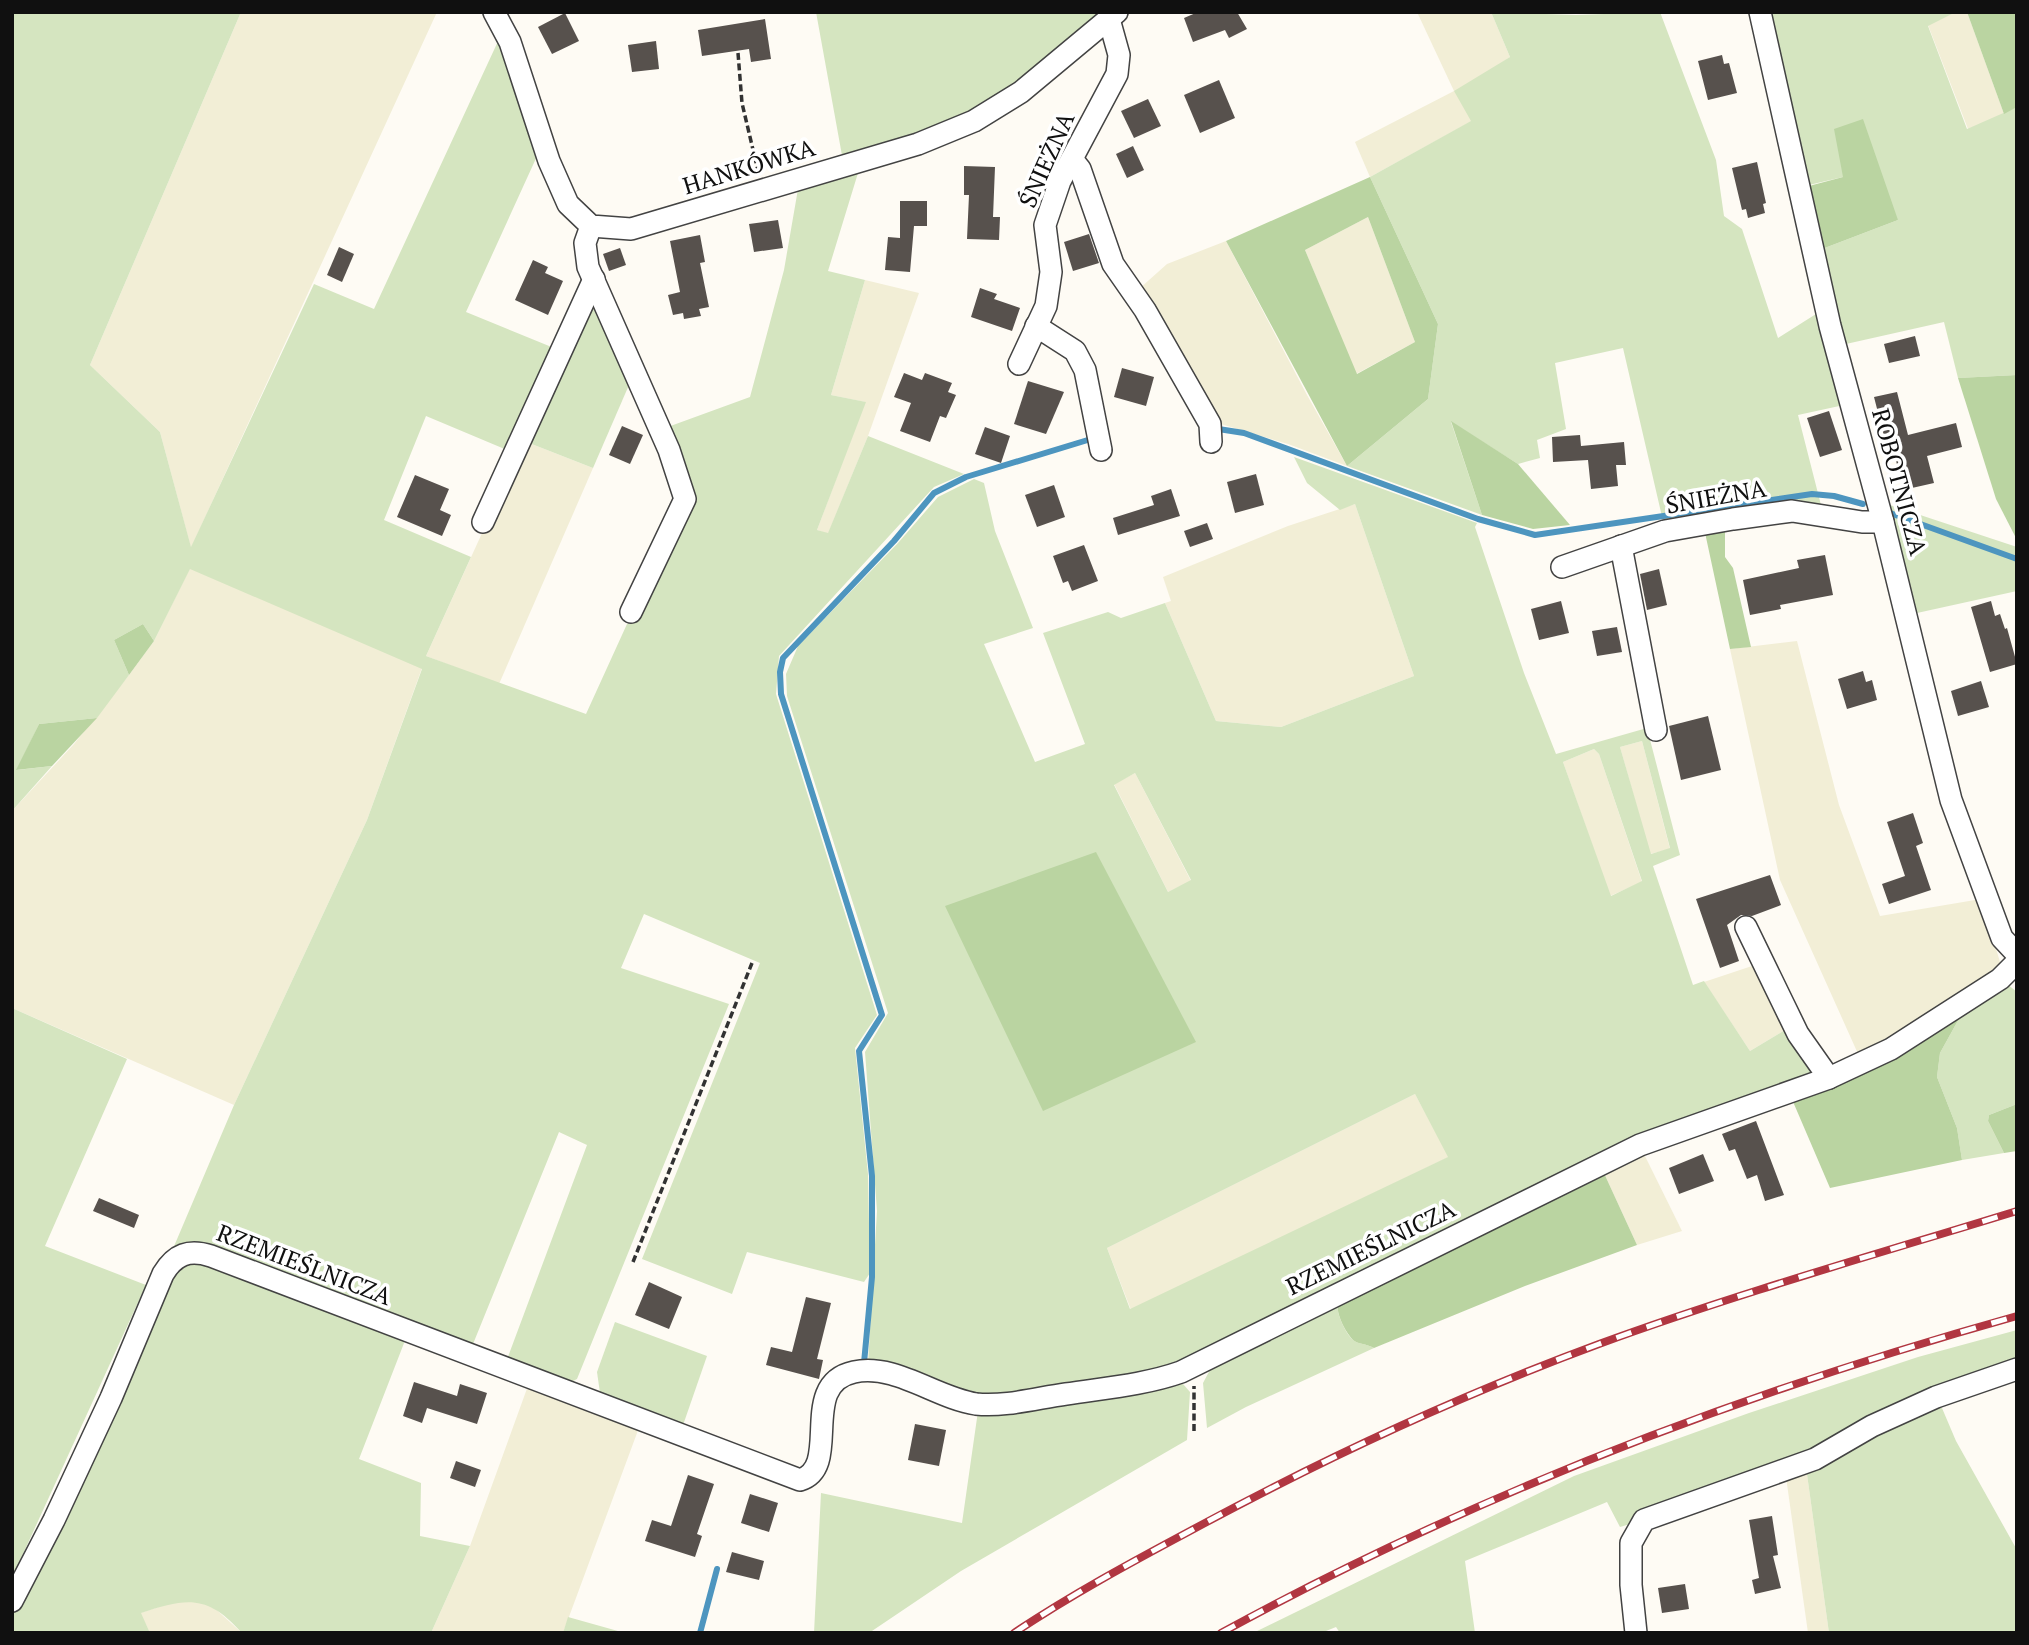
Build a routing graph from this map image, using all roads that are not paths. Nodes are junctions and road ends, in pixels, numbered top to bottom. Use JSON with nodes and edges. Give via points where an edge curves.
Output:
{"nodes":[{"id":1,"x":494,"y":12,"type":"edge"},
{"id":2,"x":1760,"y":12,"type":"edge"},
{"id":3,"x":1113,"y":15,"type":"edge"},
{"id":4,"x":1072,"y":159,"type":"junction"},
{"id":5,"x":591,"y":226,"type":"junction"},
{"id":6,"x":594,"y":279,"type":"junction"},
{"id":7,"x":1036,"y":327,"type":"junction"},
{"id":8,"x":1019,"y":364,"type":"dead end"},
{"id":9,"x":1210,"y":433,"type":"dead end"},
{"id":10,"x":1101,"y":450,"type":"dead end"},
{"id":11,"x":483,"y":522,"type":"dead end"},
{"id":12,"x":1884,"y":522,"type":"junction"},
{"id":13,"x":1622,"y":546,"type":"junction"},
{"id":14,"x":1562,"y":567,"type":"dead end"},
{"id":15,"x":631,"y":612,"type":"dead end"},
{"id":16,"x":1656,"y":730,"type":"dead end"},
{"id":17,"x":1746,"y":927,"type":"dead end"},
{"id":18,"x":2016,"y":964,"type":"edge"},
{"id":19,"x":1829,"y":1078,"type":"junction"},
{"id":20,"x":2017,"y":1369,"type":"edge"},
{"id":21,"x":12,"y":1601,"type":"edge"},
{"id":22,"x":1636,"y":1633,"type":"edge"}],
"edges":[{"from":1,"to":5,"type":"street","via":[[510,41],[568,204]]},
{"from":2,"to":12,"type":"street","name":"ROBOTNICZA","via":[[1830,326]]},
{"from":3,"to":4,"type":"street","name":"ŚNIEŻNA","via":[[1117,74]]},
{"from":3,"to":5,"type":"street","name":"HANKÓWKA","via":[[1021,92],[974,121],[918,144],[631,229]]},
{"from":4,"to":7,"type":"street","name":"ŚNIEŻNA","via":[[1045,225],[1051,272],[1046,306]]},
{"from":4,"to":9,"type":"street","via":[[1080,169],[1113,264],[1145,310]]},
{"from":5,"to":6,"type":"street","via":[[584,243]]},
{"from":6,"to":11,"type":"street"},
{"from":6,"to":15,"type":"street","via":[[669,450],[685,499]]},
{"from":7,"to":8,"type":"street","name":"ŚNIEŻNA"},
{"from":7,"to":10,"type":"street","via":[[1075,351],[1085,370]]},
{"from":12,"to":13,"type":"street","name":"ŚNIEŻNA","via":[[1791,511],[1665,531]]},
{"from":12,"to":18,"type":"street","name":"ROBOTNICZA","via":[[1951,800]]},
{"from":13,"to":14,"type":"street","name":"ŚNIEŻNA"},
{"from":13,"to":16,"type":"street"},
{"from":17,"to":19,"type":"street","via":[[1798,1034]]},
{"from":18,"to":19,"type":"street","name":"RZEMIEŚLNICZA","via":[[1891,1049]]},
{"from":19,"to":21,"type":"street","name":"RZEMIEŚLNICZA","via":[[1640,1145],[1191,1367],[1148,1381],[991,1404],[947,1398],[881,1373],[855,1372],[833,1382],[827,1392],[818,1461],[814,1471],[800,1480],[193,1252],[176,1258],[163,1274],[100,1422]]},
{"from":20,"to":22,"type":"street","via":[[1936,1397],[1815,1459],[1644,1520],[1631,1543]]}]}
